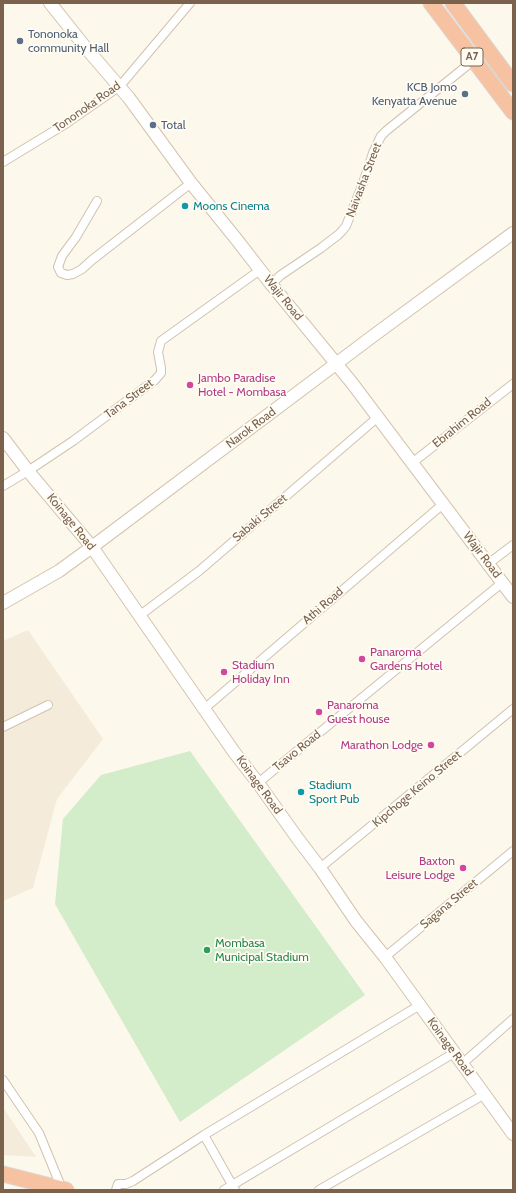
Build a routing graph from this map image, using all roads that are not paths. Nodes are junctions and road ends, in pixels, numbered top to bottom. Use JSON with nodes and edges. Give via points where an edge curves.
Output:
{"nodes":[{"id":1,"x":50,"y":3,"type":"edge"},
{"id":2,"x":190,"y":3,"type":"edge"},
{"id":3,"x":431,"y":3,"type":"edge"},
{"id":4,"x":453,"y":3,"type":"edge"},
{"id":5,"x":474,"y":60,"type":"junction"},
{"id":6,"x":513,"y":84,"type":"edge"},
{"id":7,"x":120,"y":86,"type":"junction"},
{"id":8,"x":513,"y":112,"type":"edge"},
{"id":9,"x":3,"y":162,"type":"edge"},
{"id":10,"x":191,"y":183,"type":"junction"},
{"id":11,"x":97,"y":201,"type":"dead end"},
{"id":12,"x":513,"y":233,"type":"edge"},
{"id":13,"x":260,"y":270,"type":"junction"},
{"id":14,"x":271,"y":284,"type":"junction"},
{"id":15,"x":337,"y":364,"type":"junction"},
{"id":16,"x":513,"y":384,"type":"edge"},
{"id":17,"x":378,"y":417,"type":"junction"},
{"id":18,"x":3,"y":438,"type":"edge"},
{"id":19,"x":412,"y":462,"type":"junction"},
{"id":20,"x":28,"y":471,"type":"junction"},
{"id":21,"x":3,"y":486,"type":"edge"},
{"id":22,"x":443,"y":504,"type":"junction"},
{"id":23,"x":513,"y":545,"type":"edge"},
{"id":24,"x":92,"y":547,"type":"junction"},
{"id":25,"x":488,"y":564,"type":"junction"},
{"id":26,"x":503,"y":582,"type":"junction"},
{"id":27,"x":513,"y":597,"type":"edge"},
{"id":28,"x":3,"y":603,"type":"edge"},
{"id":29,"x":139,"y":616,"type":"junction"},
{"id":30,"x":48,"y":705,"type":"dead end"},
{"id":31,"x":204,"y":709,"type":"junction"},
{"id":32,"x":513,"y":709,"type":"edge"},
{"id":33,"x":3,"y":727,"type":"edge"},
{"id":34,"x":258,"y":783,"type":"junction"},
{"id":35,"x":513,"y":851,"type":"edge"},
{"id":36,"x":320,"y":868,"type":"junction"},
{"id":37,"x":385,"y":957,"type":"junction"},
{"id":38,"x":420,"y":1005,"type":"junction"},
{"id":39,"x":513,"y":1019,"type":"edge"},
{"id":40,"x":454,"y":1052,"type":"junction"},
{"id":41,"x":462,"y":1064,"type":"junction"},
{"id":42,"x":3,"y":1080,"type":"edge"},
{"id":43,"x":485,"y":1094,"type":"junction"},
{"id":44,"x":513,"y":1134,"type":"edge"},
{"id":45,"x":204,"y":1135,"type":"junction"},
{"id":46,"x":3,"y":1174,"type":"edge"},
{"id":47,"x":234,"y":1187,"type":"edge"},
{"id":48,"x":64,"y":1189,"type":"edge"},
{"id":49,"x":116,"y":1190,"type":"edge"},
{"id":50,"x":224,"y":1190,"type":"edge"},
{"id":51,"x":319,"y":1190,"type":"edge"}],
"edges":[{"from":1,"to":7,"type":"street","name":"Wajir Road"},
{"from":2,"to":7,"type":"street","name":"Tononoka Road"},
{"from":3,"to":5,"type":"highway","number":"A7"},
{"from":4,"to":6,"type":"highway","number":"A7"},
{"from":5,"to":8,"type":"highway","number":"A7"},
{"from":5,"to":14,"type":"street","name":"Naivasha Street","via":[[381,136],[346,226],[338,235]]},
{"from":7,"to":9,"type":"street","name":"Tononoka Road","via":[[67,123]]},
{"from":7,"to":10,"type":"street","name":"Wajir Road"},
{"from":10,"to":11,"type":"street","via":[[82,269],[73,274],[61,273],[58,267],[62,256]]},
{"from":10,"to":13,"type":"street","name":"Wajir Road"},
{"from":12,"to":15,"type":"street","name":"Narok Road"},
{"from":13,"to":14,"type":"street","name":"Wajir Road"},
{"from":13,"to":20,"type":"street","name":"Tana Street","via":[[161,341],[158,352],[161,368],[155,380]]},
{"from":14,"to":15,"type":"street","name":"Wajir Road"},
{"from":15,"to":17,"type":"street","name":"Wajir Road"},
{"from":15,"to":24,"type":"street","name":"Narok Road"},
{"from":16,"to":19,"type":"street","name":"Ebrahim Road"},
{"from":17,"to":19,"type":"street","name":"Wajir Road"},
{"from":17,"to":29,"type":"street","name":"Sabaki Street","via":[[198,571]]},
{"from":18,"to":20,"type":"street","name":"Koinage Road"},
{"from":19,"to":22,"type":"street","name":"Wajir Road"},
{"from":20,"to":21,"type":"street"},
{"from":20,"to":24,"type":"street","name":"Koinage Road"},
{"from":22,"to":25,"type":"street","name":"Wajir Road"},
{"from":22,"to":31,"type":"street","name":"Athi Road"},
{"from":23,"to":25,"type":"street"},
{"from":24,"to":28,"type":"street","name":"Narok Road","via":[[59,571]]},
{"from":24,"to":29,"type":"street","name":"Koinage Road"},
{"from":25,"to":26,"type":"street","name":"Wajir Road"},
{"from":26,"to":27,"type":"street","name":"Wajir Road"},
{"from":26,"to":34,"type":"street","name":"Tsavo Road"},
{"from":29,"to":31,"type":"street","name":"Koinage Road"},
{"from":30,"to":33,"type":"street"},
{"from":31,"to":34,"type":"street","name":"Koinage Road"},
{"from":32,"to":36,"type":"street","name":"Kipchoge Keino Street"},
{"from":34,"to":36,"type":"street","name":"Koinage Road"},
{"from":35,"to":37,"type":"street","name":"Sagana Street"},
{"from":36,"to":37,"type":"street","name":"Koinage Road","via":[[356,921]]},
{"from":37,"to":38,"type":"street","name":"Koinage Road"},
{"from":38,"to":40,"type":"street","name":"Koinage Road"},
{"from":38,"to":45,"type":"street"},
{"from":39,"to":41,"type":"street"},
{"from":40,"to":41,"type":"street","name":"Koinage Road"},
{"from":40,"to":47,"type":"street"},
{"from":41,"to":43,"type":"street","name":"Koinage Road"},
{"from":42,"to":48,"type":"street","via":[[38,1133]]},
{"from":43,"to":44,"type":"street","name":"Koinage Road"},
{"from":43,"to":51,"type":"street"},
{"from":45,"to":47,"type":"street"},
{"from":45,"to":49,"type":"street","via":[[133,1181],[118,1184]]},
{"from":46,"to":48,"type":"highway"},
{"from":47,"to":50,"type":"street"}]}
